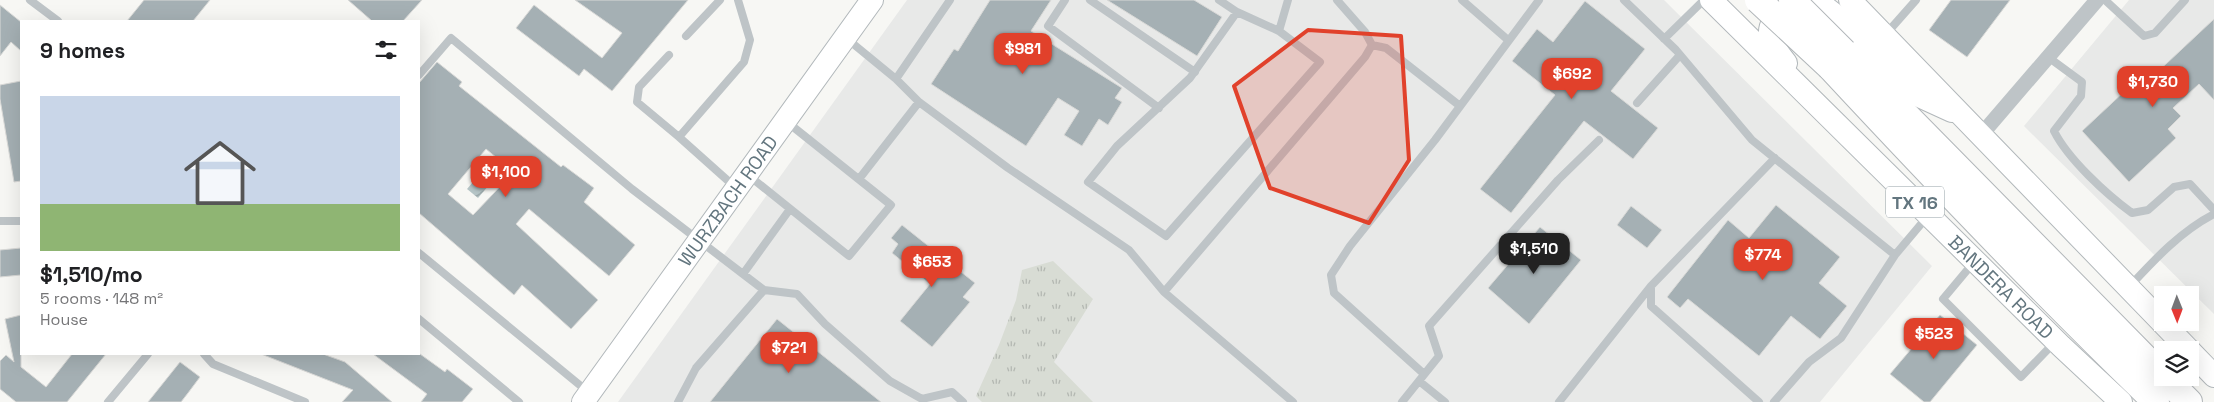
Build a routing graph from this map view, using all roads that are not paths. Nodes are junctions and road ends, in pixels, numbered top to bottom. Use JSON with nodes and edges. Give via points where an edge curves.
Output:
{"nodes":[{"id":1,"x":30,"y":0,"type":"edge"},
{"id":2,"x":720,"y":0,"type":"edge"},
{"id":3,"x":738,"y":0,"type":"edge"},
{"id":4,"x":950,"y":0,"type":"edge"},
{"id":5,"x":1065,"y":0,"type":"edge"},
{"id":6,"x":1090,"y":0,"type":"edge"},
{"id":7,"x":1219,"y":0,"type":"edge"},
{"id":8,"x":1288,"y":0,"type":"edge"},
{"id":9,"x":1337,"y":0,"type":"edge"},
{"id":10,"x":1462,"y":0,"type":"edge"},
{"id":11,"x":1539,"y":0,"type":"edge"},
{"id":12,"x":1624,"y":0,"type":"edge"},
{"id":13,"x":1704,"y":0,"type":"edge"},
{"id":14,"x":1711,"y":0,"type":"edge"},
{"id":15,"x":1758,"y":0,"type":"edge"},
{"id":16,"x":1794,"y":0,"type":"edge"},
{"id":17,"x":1816,"y":0,"type":"edge"},
{"id":18,"x":1850,"y":0,"type":"edge"},
{"id":19,"x":1916,"y":0,"type":"edge"},
{"id":20,"x":2097,"y":0,"type":"edge"},
{"id":21,"x":2185,"y":0,"type":"edge"},
{"id":22,"x":866,"y":4,"type":"edge"},
{"id":23,"x":1237,"y":12,"type":"junction"},
{"id":24,"x":57,"y":20,"type":"edge"},
{"id":25,"x":1279,"y":31,"type":"junction"},
{"id":26,"x":1885,"y":35,"type":"junction"},
{"id":27,"x":686,"y":36,"type":"dead end"},
{"id":28,"x":845,"y":37,"type":"junction"},
{"id":29,"x":1664,"y":39,"type":"junction"},
{"id":30,"x":1508,"y":40,"type":"junction"},
{"id":31,"x":1372,"y":44,"type":"junction"},
{"id":32,"x":669,"y":55,"type":"dead end"},
{"id":33,"x":1680,"y":55,"type":"junction"},
{"id":34,"x":2048,"y":57,"type":"junction"},
{"id":35,"x":1837,"y":60,"type":"junction"},
{"id":36,"x":1195,"y":72,"type":"junction"},
{"id":37,"x":420,"y":74,"type":"edge"},
{"id":38,"x":896,"y":79,"type":"junction"},
{"id":39,"x":919,"y":102,"type":"junction"},
{"id":40,"x":1636,"y":103,"type":"dead end"},
{"id":41,"x":1460,"y":106,"type":"junction"},
{"id":42,"x":1159,"y":108,"type":"junction"},
{"id":43,"x":1962,"y":116,"type":"junction"},
{"id":44,"x":1830,"y":118,"type":"junction"},
{"id":45,"x":785,"y":121,"type":"junction"},
{"id":46,"x":1981,"y":135,"type":"junction"},
{"id":47,"x":680,"y":137,"type":"junction"},
{"id":48,"x":1599,"y":140,"type":"dead end"},
{"id":49,"x":1775,"y":158,"type":"junction"},
{"id":50,"x":859,"y":179,"type":"junction"},
{"id":51,"x":742,"y":181,"type":"junction"},
{"id":52,"x":790,"y":209,"type":"junction"},
{"id":53,"x":2214,"y":210,"type":"edge"},
{"id":54,"x":2214,"y":214,"type":"edge"},
{"id":55,"x":1929,"y":215,"type":"junction"},
{"id":56,"x":0,"y":221,"type":"edge"},
{"id":57,"x":20,"y":221,"type":"edge"},
{"id":58,"x":699,"y":241,"type":"junction"},
{"id":59,"x":420,"y":254,"type":"edge"},
{"id":60,"x":1894,"y":255,"type":"junction"},
{"id":61,"x":1975,"y":261,"type":"junction"},
{"id":62,"x":743,"y":274,"type":"junction"},
{"id":63,"x":1651,"y":286,"type":"junction"},
{"id":64,"x":2128,"y":288,"type":"junction"},
{"id":65,"x":764,"y":290,"type":"junction"},
{"id":66,"x":1164,"y":292,"type":"junction"},
{"id":67,"x":420,"y":319,"type":"edge"},
{"id":68,"x":2056,"y":341,"type":"junction"},
{"id":69,"x":2181,"y":341,"type":"edge"},
{"id":70,"x":147,"y":355,"type":"edge"},
{"id":71,"x":205,"y":355,"type":"edge"},
{"id":72,"x":2199,"y":357,"type":"edge"},
{"id":73,"x":2154,"y":366,"type":"edge"},
{"id":74,"x":2211,"y":367,"type":"edge"},
{"id":75,"x":1424,"y":374,"type":"junction"},
{"id":76,"x":1419,"y":381,"type":"junction"},
{"id":77,"x":2174,"y":386,"type":"edge"},
{"id":78,"x":586,"y":398,"type":"edge"},
{"id":79,"x":108,"y":402,"type":"edge"},
{"id":80,"x":305,"y":402,"type":"edge"},
{"id":81,"x":519,"y":402,"type":"edge"},
{"id":82,"x":678,"y":402,"type":"edge"},
{"id":83,"x":962,"y":402,"type":"edge"},
{"id":84,"x":1293,"y":402,"type":"edge"},
{"id":85,"x":1402,"y":402,"type":"edge"},
{"id":86,"x":1445,"y":402,"type":"edge"},
{"id":87,"x":1559,"y":402,"type":"edge"},
{"id":88,"x":1758,"y":402,"type":"edge"},
{"id":89,"x":1774,"y":402,"type":"edge"},
{"id":90,"x":2121,"y":402,"type":"edge"},
{"id":91,"x":2156,"y":402,"type":"edge"},
{"id":92,"x":2189,"y":402,"type":"edge"}],
"edges":[{"from":1,"to":24,"type":"lane"},
{"from":2,"to":27,"type":"lane"},
{"from":3,"to":47,"type":"lane","via":[[750,40],[744,62]]},
{"from":4,"to":38,"type":"lane"},
{"from":5,"to":42,"type":"lane","via":[[1048,26]]},
{"from":6,"to":36,"type":"lane"},
{"from":7,"to":23,"type":"lane"},
{"from":8,"to":25,"type":"lane"},
{"from":9,"to":31,"type":"lane"},
{"from":10,"to":30,"type":"lane"},
{"from":11,"to":30,"type":"lane"},
{"from":12,"to":29,"type":"lane"},
{"from":13,"to":29,"type":"lane"},
{"from":14,"to":44,"type":"main road","name":"BANDERA ROAD","number":"TX 16"},
{"from":15,"to":35,"type":"highway","bridge":true},
{"from":16,"to":35,"type":"highway","bridge":true},
{"from":16,"to":44,"type":"main road","via":[[1771,23],[1772,45]]},
{"from":17,"to":43,"type":"main road","via":[[1917,94]]},
{"from":18,"to":26,"type":"main road"},
{"from":19,"to":26,"type":"lane"},
{"from":20,"to":21,"type":"lane","via":[[2144,36],[2155,33]]},
{"from":20,"to":34,"type":"street"},
{"from":22,"to":28,"type":"main road","name":"WURZBACH ROAD"},
{"from":23,"to":25,"type":"lane"},
{"from":23,"to":36,"type":"lane"},
{"from":25,"to":42,"type":"lane","via":[[1320,62],[1166,236],[1088,182],[1117,146]]},
{"from":26,"to":43,"type":"main road"},
{"from":28,"to":38,"type":"lane"},
{"from":28,"to":45,"type":"main road","name":"WURZBACH ROAD"},
{"from":29,"to":33,"type":"lane"},
{"from":30,"to":41,"type":"lane"},
{"from":31,"to":41,"type":"lane","via":[[1386,48]]},
{"from":31,"to":66,"type":"lane","via":[[1365,57]]},
{"from":32,"to":47,"type":"lane","via":[[639,87],[637,102]]},
{"from":33,"to":40,"type":"lane"},
{"from":33,"to":49,"type":"lane","via":[[1752,140]]},
{"from":34,"to":46,"type":"street"},
{"from":34,"to":53,"type":"lane","via":[[2082,82],[2081,96],[2054,131],[2060,143],[2111,198],[2132,213],[2148,210],[2174,187],[2190,184]]},
{"from":35,"to":73,"type":"highway"},
{"from":35,"to":91,"type":"highway","via":[[2075,323]]},
{"from":36,"to":42,"type":"lane"},
{"from":37,"to":58,"type":"lane","via":[[451,38]]},
{"from":38,"to":39,"type":"lane"},
{"from":39,"to":50,"type":"lane"},
{"from":39,"to":66,"type":"lane","via":[[1008,168],[1129,250]]},
{"from":41,"to":75,"type":"lane","via":[[1331,275],[1334,293]]},
{"from":43,"to":46,"type":"main road"},
{"from":44,"to":55,"type":"main road","name":"BANDERA ROAD","number":"TX 16"},
{"from":45,"to":50,"type":"lane"},
{"from":45,"to":51,"type":"main road","name":"WURZBACH ROAD"},
{"from":46,"to":64,"type":"main road"},
{"from":47,"to":51,"type":"lane"},
{"from":48,"to":75,"type":"lane","via":[[1558,180],[1429,326],[1439,356]]},
{"from":49,"to":60,"type":"lane"},
{"from":49,"to":63,"type":"lane"},
{"from":50,"to":52,"type":"lane","via":[[891,206],[849,256]]},
{"from":51,"to":52,"type":"lane"},
{"from":51,"to":58,"type":"main road","name":"WURZBACH ROAD"},
{"from":52,"to":62,"type":"lane"},
{"from":54,"to":64,"type":"lane","via":[[2196,223]]},
{"from":55,"to":60,"type":"lane"},
{"from":55,"to":61,"type":"main road","name":"BANDERA ROAD","number":"TX 16"},
{"from":56,"to":57,"type":"lane"},
{"from":58,"to":62,"type":"lane"},
{"from":58,"to":78,"type":"main road","name":"WURZBACH ROAD"},
{"from":59,"to":78,"type":"lane"},
{"from":60,"to":89,"type":"lane","via":[[1841,338],[1809,362]]},
{"from":61,"to":68,"type":"main road","name":"BANDERA ROAD","number":"TX 16"},
{"from":61,"to":68,"type":"lane","via":[[1943,299],[1949,306],[2022,377]]},
{"from":62,"to":65,"type":"lane"},
{"from":63,"to":87,"type":"lane"},
{"from":63,"to":88,"type":"lane","via":[[1651,306]]},
{"from":64,"to":69,"type":"main road"},
{"from":65,"to":82,"type":"lane","via":[[696,368]]},
{"from":65,"to":83,"type":"lane","via":[[797,294],[825,324],[890,381],[922,399],[952,392]]},
{"from":66,"to":84,"type":"lane"},
{"from":67,"to":81,"type":"lane"},
{"from":68,"to":90,"type":"main road","name":"BANDERA ROAD","number":"TX 16"},
{"from":70,"to":79,"type":"lane"},
{"from":71,"to":80,"type":"lane","via":[[213,364]]},
{"from":72,"to":74,"type":"main road"},
{"from":75,"to":76,"type":"lane"},
{"from":76,"to":85,"type":"lane"},
{"from":76,"to":86,"type":"lane"},
{"from":77,"to":92,"type":"highway"}]}
